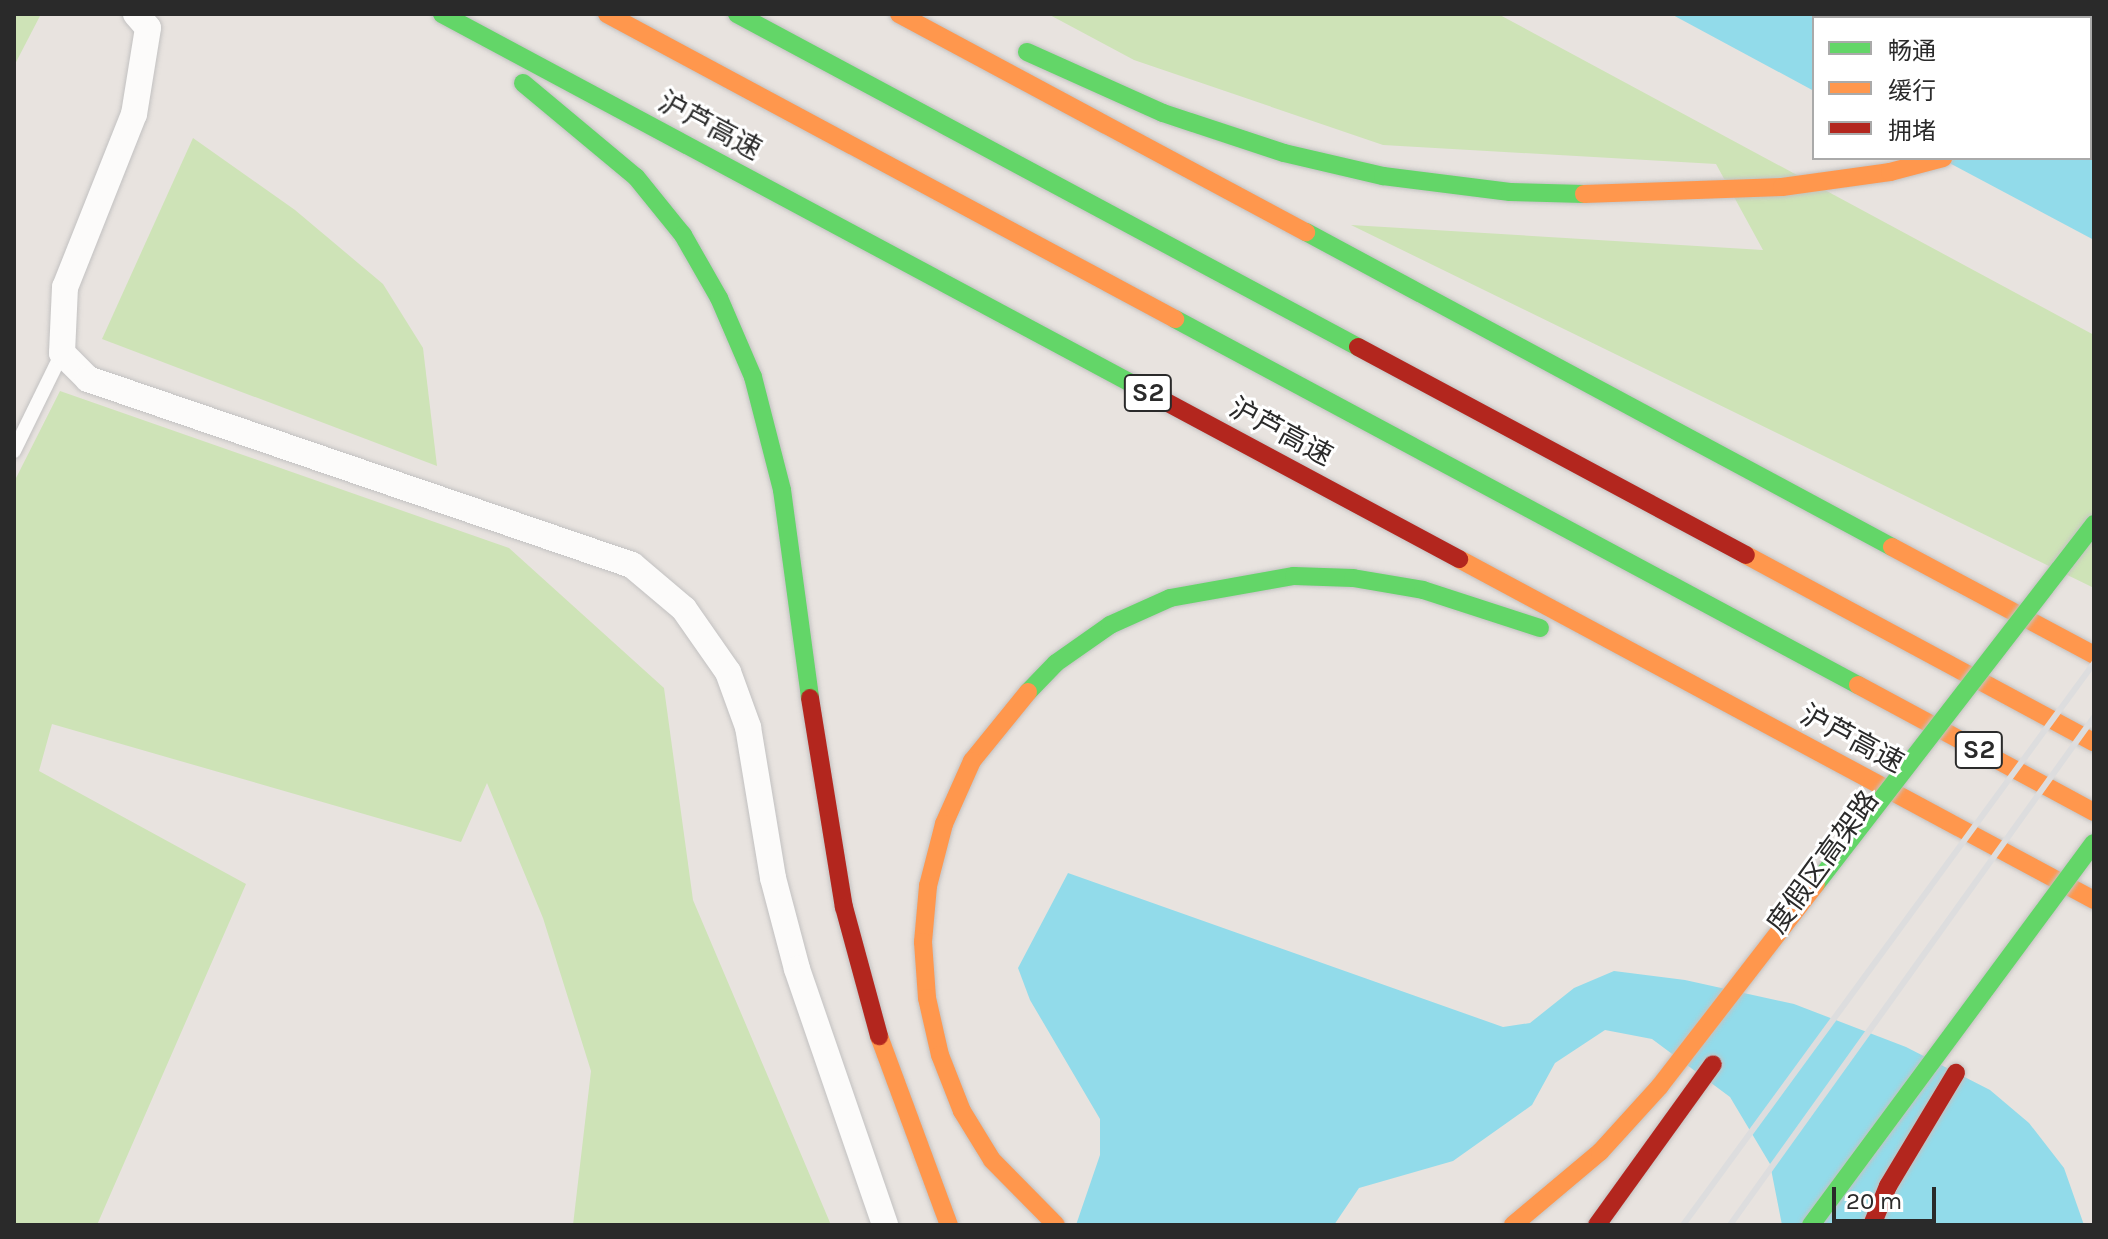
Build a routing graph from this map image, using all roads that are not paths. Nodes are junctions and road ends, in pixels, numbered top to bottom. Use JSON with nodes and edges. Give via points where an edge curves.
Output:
{"nodes":[{"id":1,"x":136,"y":14,"type":"edge"},
{"id":2,"x":442,"y":14,"type":"edge"},
{"id":3,"x":607,"y":14,"type":"edge"},
{"id":4,"x":737,"y":14,"type":"edge"},
{"id":5,"x":899,"y":14,"type":"edge"},
{"id":6,"x":422,"y":21,"type":"dead end"},
{"id":7,"x":1013,"y":45,"type":"dead end"},
{"id":8,"x":1935,"y":160,"type":"edge"},
{"id":9,"x":62,"y":353,"type":"junction"},
{"id":10,"x":14,"y":451,"type":"edge"},
{"id":11,"x":2094,"y":524,"type":"edge"},
{"id":12,"x":2094,"y":532,"type":"edge"},
{"id":13,"x":2094,"y":655,"type":"edge"},
{"id":14,"x":2094,"y":742,"type":"edge"},
{"id":15,"x":1854,"y":771,"type":"junction"},
{"id":16,"x":2087,"y":808,"type":"edge"},
{"id":17,"x":2094,"y":843,"type":"edge"},
{"id":18,"x":2094,"y":874,"type":"edge"},
{"id":19,"x":1846,"y":879,"type":"dead end"},
{"id":20,"x":2094,"y":902,"type":"edge"},
{"id":21,"x":2058,"y":926,"type":"dead end"},
{"id":22,"x":1726,"y":1045,"type":"dead end"},
{"id":23,"x":1968,"y":1057,"type":"dead end"},
{"id":24,"x":885,"y":1225,"type":"edge"},
{"id":25,"x":949,"y":1225,"type":"edge"},
{"id":26,"x":1056,"y":1225,"type":"edge"},
{"id":27,"x":1513,"y":1225,"type":"edge"},
{"id":28,"x":1597,"y":1225,"type":"edge"},
{"id":29,"x":1811,"y":1225,"type":"edge"},
{"id":30,"x":1872,"y":1225,"type":"edge"}],
"edges":[{"from":1,"to":9,"type":"street","via":[[148,28],[134,114],[65,287]]},
{"from":2,"to":15,"type":"highway","name":"沪芦高速","number":"S2"},
{"from":3,"to":16,"type":"highway","name":"沪芦高速","number":"S2"},
{"from":4,"to":14,"type":"highway","number":"S2"},
{"from":5,"to":13,"type":"highway"},
{"from":6,"to":25,"type":"highway","via":[[499,66],[572,119],[636,177],[683,235],[719,298],[753,377],[782,490],[819,769],[844,907],[880,1040]]},
{"from":7,"to":8,"type":"highway","via":[[1163,113],[1284,153],[1383,176],[1510,192],[1630,196],[1782,187]]},
{"from":9,"to":10,"type":"lane"},
{"from":9,"to":24,"type":"street","via":[[88,379],[632,565],[684,609],[728,672],[748,727],[773,878],[797,969]]},
{"from":11,"to":27,"type":"highway","bridge":true,"via":[[1660,1086],[1600,1152]]},
{"from":12,"to":19,"type":"highway","name":"度假区高架路","bridge":true},
{"from":15,"to":20,"type":"highway","name":"沪芦高速","number":"S2"},
{"from":15,"to":26,"type":"highway","via":[[1510,616],[1423,590],[1353,578],[1294,576],[1170,598],[1110,625],[1056,663],[1010,710],[972,761],[944,824],[928,886],[923,942],[940,1055],[962,1111],[992,1160]]},
{"from":17,"to":29,"type":"highway","bridge":true},
{"from":18,"to":21,"type":"highway"},
{"from":22,"to":28,"type":"highway","bridge":true},
{"from":23,"to":30,"type":"highway","bridge":true,"via":[[1888,1186]]}]}
